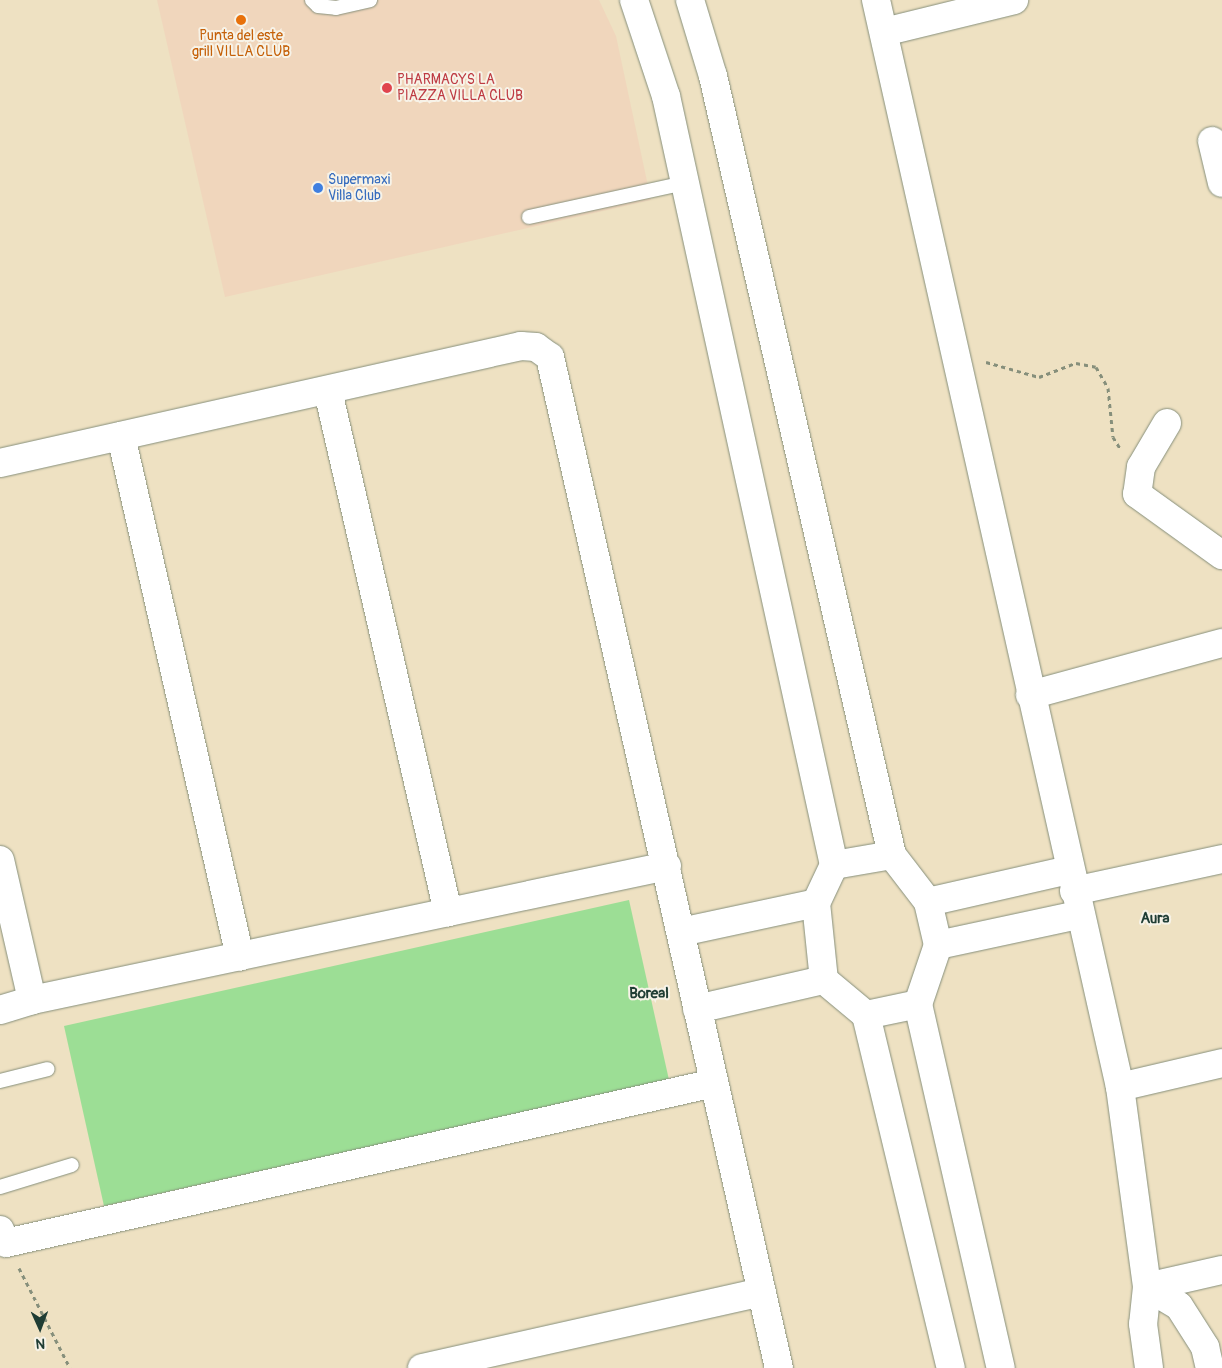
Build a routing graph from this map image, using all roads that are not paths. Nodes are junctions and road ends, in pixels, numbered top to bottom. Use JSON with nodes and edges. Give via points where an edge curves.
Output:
{"nodes":[{"id":1,"x":312,"y":0,"type":"edge"},
{"id":2,"x":370,"y":0,"type":"edge"},
{"id":3,"x":634,"y":0,"type":"edge"},
{"id":4,"x":690,"y":0,"type":"edge"},
{"id":5,"x":876,"y":0,"type":"edge"},
{"id":6,"x":1014,"y":0,"type":"edge"},
{"id":7,"x":884,"y":32,"type":"junction"},
{"id":8,"x":1212,"y":141,"type":"dead end"},
{"id":9,"x":685,"y":183,"type":"junction"},
{"id":10,"x":1222,"y":183,"type":"edge"},
{"id":11,"x":528,"y":217,"type":"dead end"},
{"id":12,"x":328,"y":391,"type":"junction"},
{"id":13,"x":1167,"y":423,"type":"dead end"},
{"id":14,"x":121,"y":436,"type":"junction"},
{"id":15,"x":0,"y":463,"type":"edge"},
{"id":16,"x":1222,"y":555,"type":"edge"},
{"id":17,"x":1222,"y":643,"type":"edge"},
{"id":18,"x":1030,"y":695,"type":"junction"},
{"id":19,"x":892,"y":855,"type":"junction"},
{"id":20,"x":1222,"y":858,"type":"edge"},
{"id":21,"x":0,"y":860,"type":"edge"},
{"id":22,"x":834,"y":865,"type":"junction"},
{"id":23,"x":667,"y":866,"type":"junction"},
{"id":24,"x":1074,"y":892,"type":"junction"},
{"id":25,"x":928,"y":902,"type":"junction"},
{"id":26,"x":816,"y":904,"type":"junction"},
{"id":27,"x":448,"y":912,"type":"junction"},
{"id":28,"x":681,"y":932,"type":"junction"},
{"id":29,"x":938,"y":945,"type":"junction"},
{"id":30,"x":240,"y":956,"type":"junction"},
{"id":31,"x":824,"y":980,"type":"junction"},
{"id":32,"x":32,"y":1000,"type":"junction"},
{"id":33,"x":918,"y":1004,"type":"junction"},
{"id":34,"x":0,"y":1010,"type":"edge"},
{"id":35,"x":697,"y":1010,"type":"junction"},
{"id":36,"x":866,"y":1015,"type":"junction"},
{"id":37,"x":1222,"y":1063,"type":"edge"},
{"id":38,"x":48,"y":1070,"type":"dead end"},
{"id":39,"x":0,"y":1081,"type":"edge"},
{"id":40,"x":714,"y":1083,"type":"junction"},
{"id":41,"x":1120,"y":1087,"type":"junction"},
{"id":42,"x":72,"y":1165,"type":"dead end"},
{"id":43,"x":0,"y":1187,"type":"edge"},
{"id":44,"x":3,"y":1236,"type":"edge"},
{"id":45,"x":1222,"y":1270,"type":"edge"},
{"id":46,"x":1148,"y":1287,"type":"junction"},
{"id":47,"x":762,"y":1292,"type":"junction"},
{"id":48,"x":422,"y":1368,"type":"edge"},
{"id":49,"x":779,"y":1368,"type":"edge"},
{"id":50,"x":951,"y":1368,"type":"edge"},
{"id":51,"x":1001,"y":1368,"type":"edge"},
{"id":52,"x":1149,"y":1368,"type":"edge"},
{"id":53,"x":1210,"y":1368,"type":"edge"}],
"edges":[{"from":1,"to":2,"type":"lane","via":[[318,6],[336,8]]},
{"from":3,"to":9,"type":"street","via":[[666,96]]},
{"from":4,"to":19,"type":"street","via":[[713,76]]},
{"from":5,"to":7,"type":"street"},
{"from":6,"to":7,"type":"street"},
{"from":7,"to":18,"type":"street"},
{"from":8,"to":10,"type":"street"},
{"from":9,"to":11,"type":"lane"},
{"from":9,"to":22,"type":"street"},
{"from":12,"to":14,"type":"street"},
{"from":12,"to":23,"type":"street","via":[[521,346],[536,347],[550,356]]},
{"from":12,"to":27,"type":"street"},
{"from":13,"to":16,"type":"street","via":[[1141,467],[1137,494]]},
{"from":14,"to":15,"type":"street"},
{"from":14,"to":30,"type":"street"},
{"from":17,"to":18,"type":"street"},
{"from":18,"to":24,"type":"street"},
{"from":19,"to":22,"type":"street"},
{"from":19,"to":25,"type":"street"},
{"from":20,"to":24,"type":"street"},
{"from":21,"to":32,"type":"street"},
{"from":22,"to":26,"type":"street"},
{"from":23,"to":27,"type":"street"},
{"from":23,"to":28,"type":"street"},
{"from":24,"to":25,"type":"street"},
{"from":24,"to":29,"type":"street"},
{"from":24,"to":41,"type":"street"},
{"from":25,"to":29,"type":"street"},
{"from":26,"to":28,"type":"street"},
{"from":26,"to":31,"type":"street"},
{"from":27,"to":30,"type":"street"},
{"from":28,"to":35,"type":"street"},
{"from":29,"to":33,"type":"street"},
{"from":30,"to":32,"type":"street"},
{"from":31,"to":35,"type":"street"},
{"from":31,"to":36,"type":"street"},
{"from":32,"to":34,"type":"street"},
{"from":33,"to":36,"type":"street"},
{"from":33,"to":51,"type":"street"},
{"from":35,"to":40,"type":"street"},
{"from":36,"to":50,"type":"street"},
{"from":37,"to":41,"type":"street"},
{"from":38,"to":39,"type":"lane"},
{"from":40,"to":44,"type":"street"},
{"from":40,"to":47,"type":"street"},
{"from":41,"to":46,"type":"street"},
{"from":42,"to":43,"type":"lane"},
{"from":45,"to":46,"type":"street"},
{"from":46,"to":52,"type":"street","via":[[1143,1324]]},
{"from":46,"to":53,"type":"street","via":[[1179,1306],[1205,1347]]},
{"from":47,"to":48,"type":"street"},
{"from":47,"to":49,"type":"street"}]}
